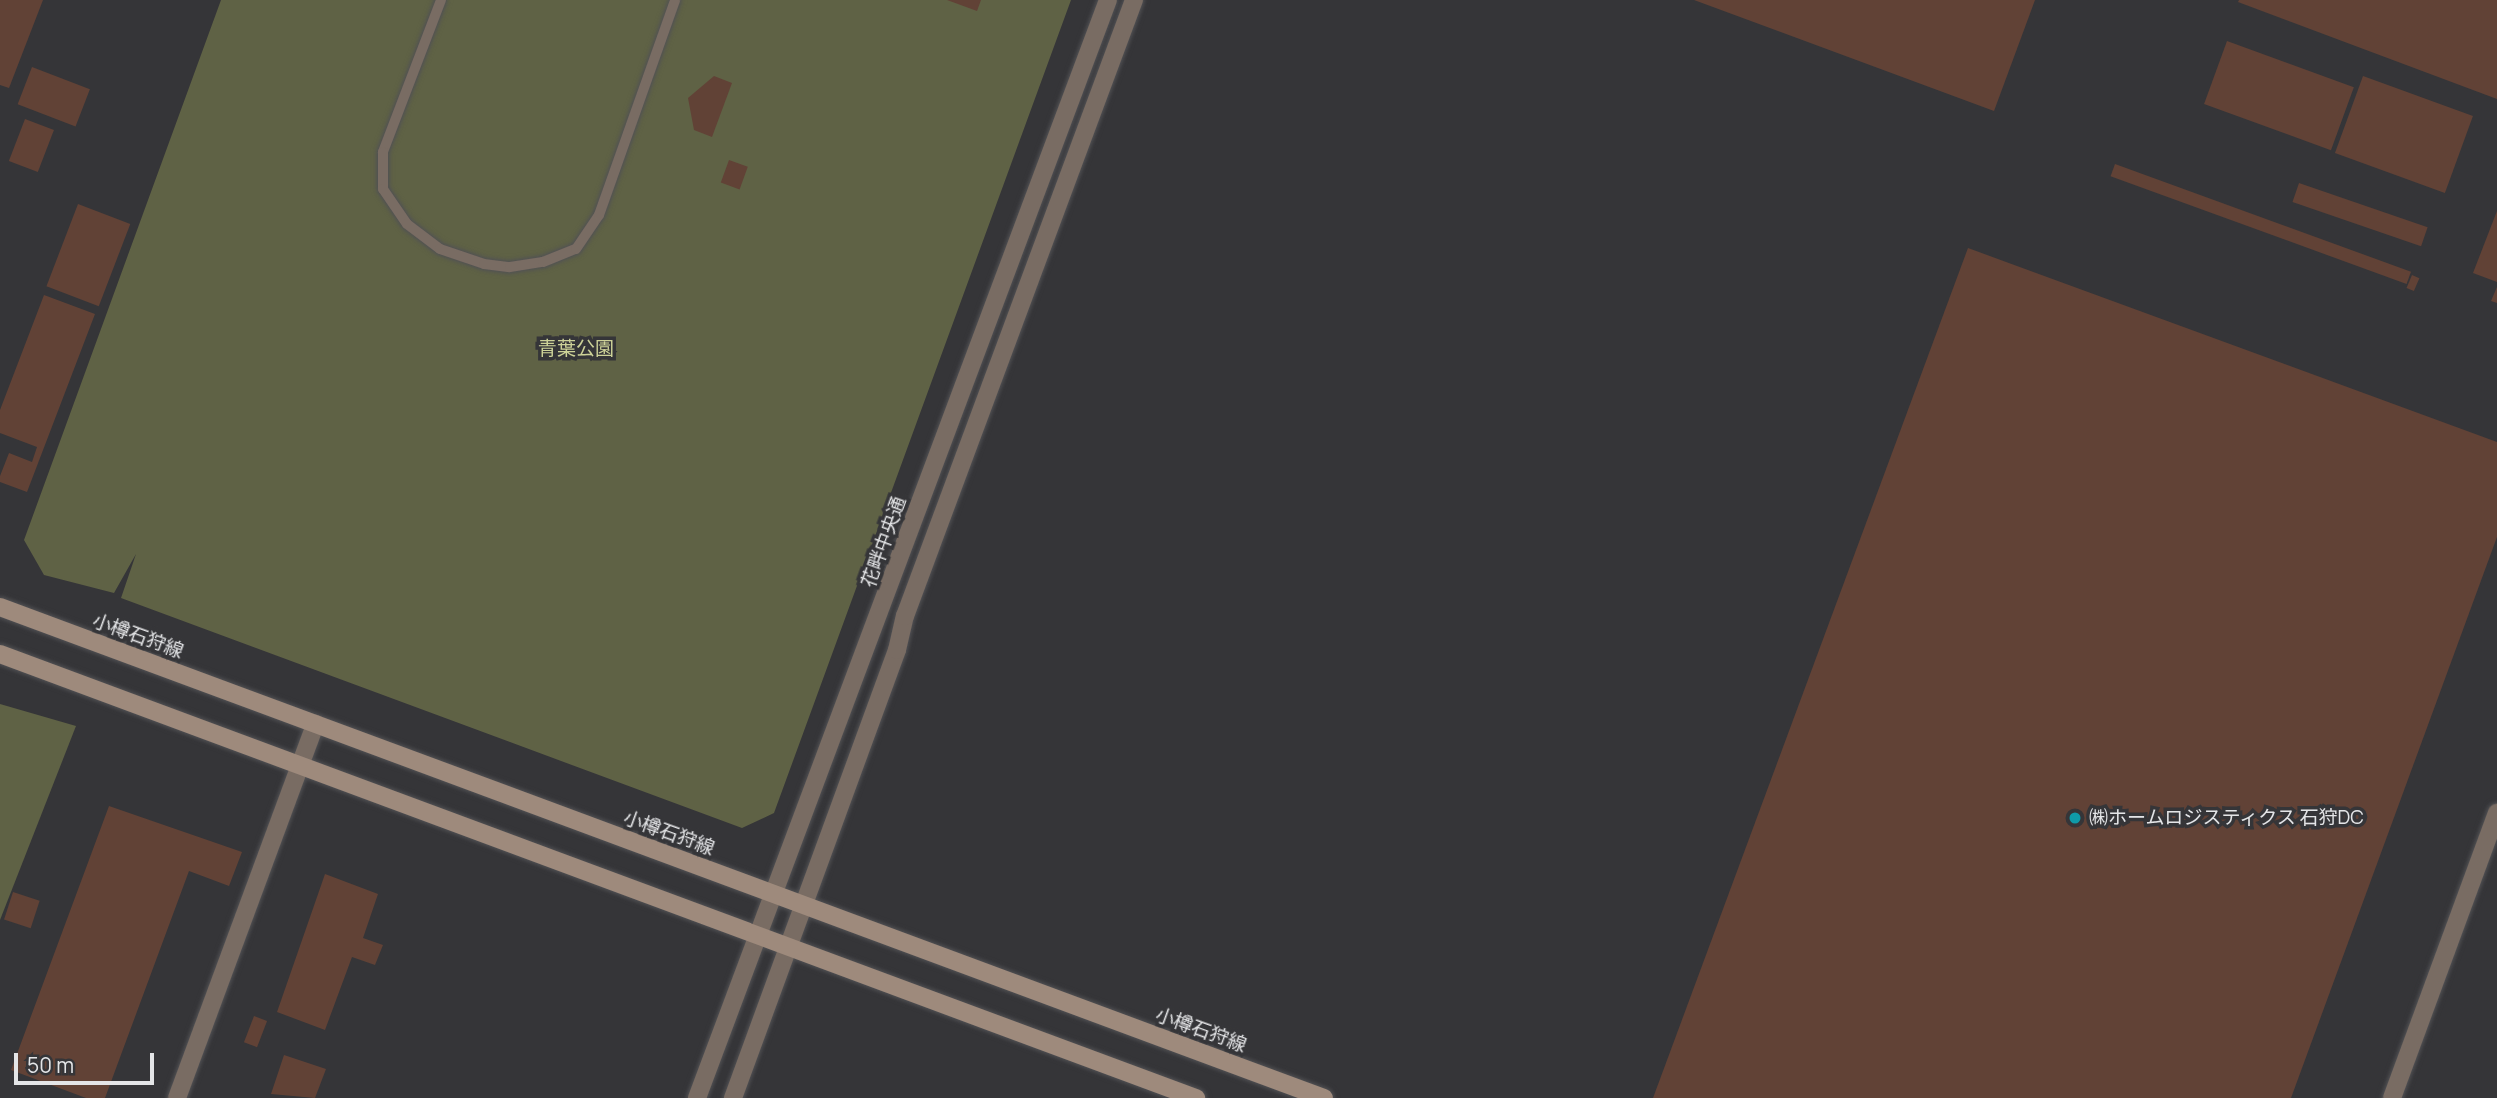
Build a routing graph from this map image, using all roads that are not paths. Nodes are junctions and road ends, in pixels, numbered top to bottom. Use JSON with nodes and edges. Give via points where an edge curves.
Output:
{"nodes":[{"id":1,"x":441,"y":0,"type":"edge"},
{"id":2,"x":675,"y":0,"type":"edge"},
{"id":3,"x":1108,"y":0,"type":"edge"},
{"id":4,"x":1134,"y":0,"type":"edge"},
{"id":5,"x":0,"y":607,"type":"edge"},
{"id":6,"x":0,"y":654,"type":"edge"},
{"id":7,"x":315,"y":724,"type":"junction"},
{"id":8,"x":300,"y":766,"type":"junction"},
{"id":9,"x":2497,"y":813,"type":"edge"},
{"id":10,"x":771,"y":893,"type":"junction"},
{"id":11,"x":804,"y":905,"type":"junction"},
{"id":12,"x":756,"y":934,"type":"junction"},
{"id":13,"x":788,"y":947,"type":"junction"},
{"id":14,"x":177,"y":1098,"type":"edge"},
{"id":15,"x":697,"y":1098,"type":"edge"},
{"id":16,"x":733,"y":1098,"type":"edge"},
{"id":17,"x":1196,"y":1098,"type":"edge"},
{"id":18,"x":1324,"y":1098,"type":"edge"},
{"id":19,"x":2392,"y":1098,"type":"edge"}],
"edges":[{"from":1,"to":2,"type":"lane","via":[[383,152],[383,189],[407,224],[440,249],[484,264],[510,267],[544,262],[576,249],[598,215]]},
{"from":3,"to":10,"type":"street","name":"花畔中央通","via":[[873,633]]},
{"from":4,"to":11,"type":"street","via":[[905,616],[897,650]]},
{"from":5,"to":7,"type":"main road","name":"小樽石狩線"},
{"from":6,"to":8,"type":"main road"},
{"from":7,"to":8,"type":"street"},
{"from":7,"to":10,"type":"main road","name":"小樽石狩線"},
{"from":8,"to":12,"type":"main road"},
{"from":8,"to":14,"type":"street"},
{"from":9,"to":19,"type":"street"},
{"from":10,"to":11,"type":"main road","name":"小樽石狩線"},
{"from":10,"to":12,"type":"street","name":"花畔中央通"},
{"from":11,"to":13,"type":"street"},
{"from":11,"to":18,"type":"main road","name":"小樽石狩線"},
{"from":12,"to":13,"type":"main road"},
{"from":12,"to":15,"type":"street","name":"花畔中央通"},
{"from":13,"to":16,"type":"street"},
{"from":13,"to":17,"type":"main road"}]}
